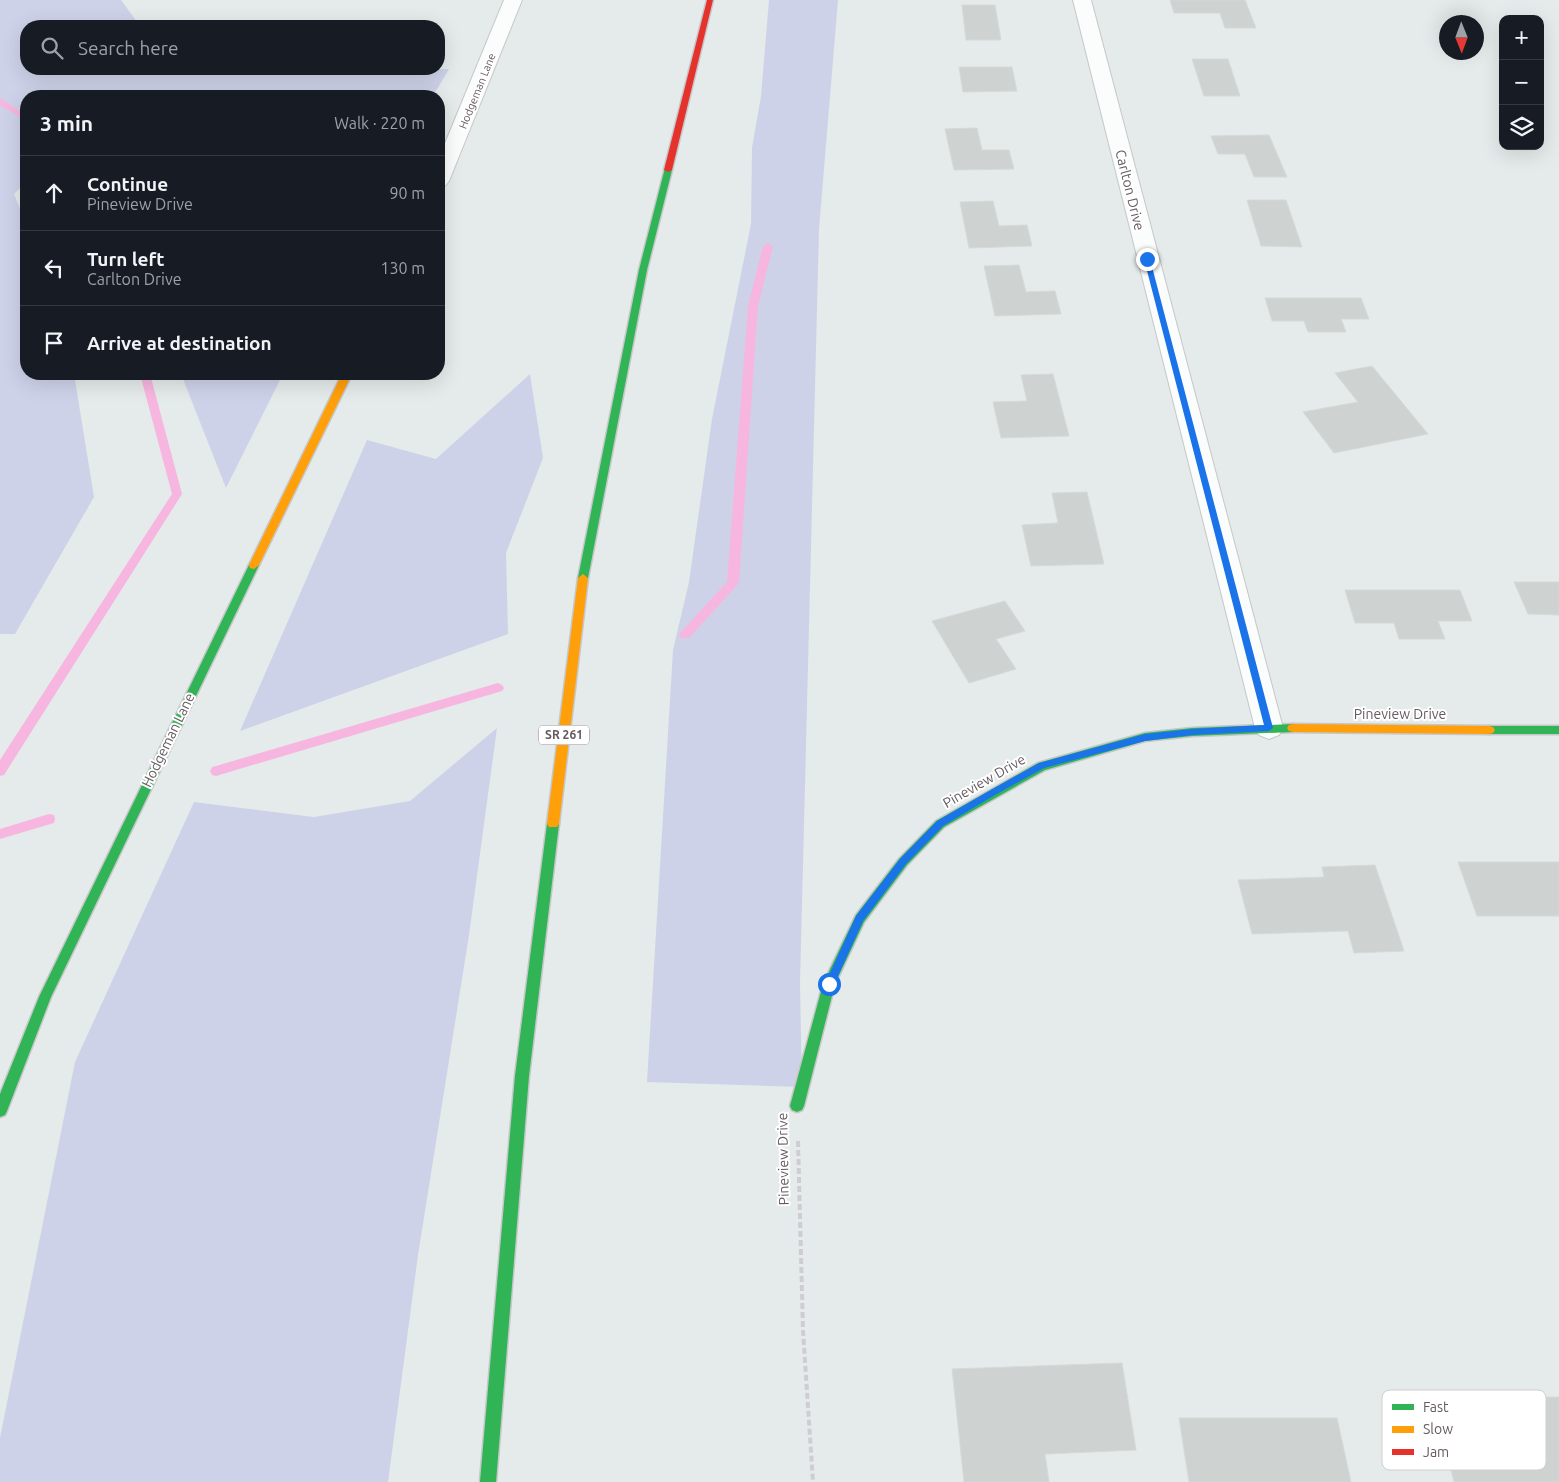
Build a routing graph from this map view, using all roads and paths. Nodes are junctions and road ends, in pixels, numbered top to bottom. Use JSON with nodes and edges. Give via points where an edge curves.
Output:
{"nodes":[{"id":1,"x":513,"y":0,"type":"edge"},
{"id":2,"x":710,"y":0,"type":"edge"},
{"id":3,"x":1082,"y":0,"type":"edge"},
{"id":4,"x":445,"y":166,"type":"edge"},
{"id":5,"x":344,"y":380,"type":"edge"},
{"id":6,"x":1269,"y":728,"type":"junction"},
{"id":7,"x":1559,"y":730,"type":"edge"},
{"id":8,"x":797,"y":1106,"type":"joint"},
{"id":9,"x":0,"y":1111,"type":"edge"},
{"id":10,"x":488,"y":1482,"type":"edge"},
{"id":11,"x":813,"y":1482,"type":"edge"}],
"edges":[{"from":1,"to":4,"type":"street","name":"Hodgeman Lane"},
{"from":2,"to":10,"type":"main road","number":"SR 261","via":[[643,270],[582,585],[522,1076]]},
{"from":3,"to":6,"type":"street","name":"Carlton Drive"},
{"from":5,"to":9,"type":"main road","name":"Hodgeman Lane","via":[[49,989]]},
{"from":6,"to":7,"type":"main road","name":"Pineview Drive"},
{"from":6,"to":8,"type":"main road","name":"Pineview Drive","via":[[1145,738],[1093,751],[1042,766],[940,824],[903,862],[860,919],[829,984]]},
{"from":8,"to":11,"type":"path","name":"Pineview Drive","via":[[803,1330]]}]}
